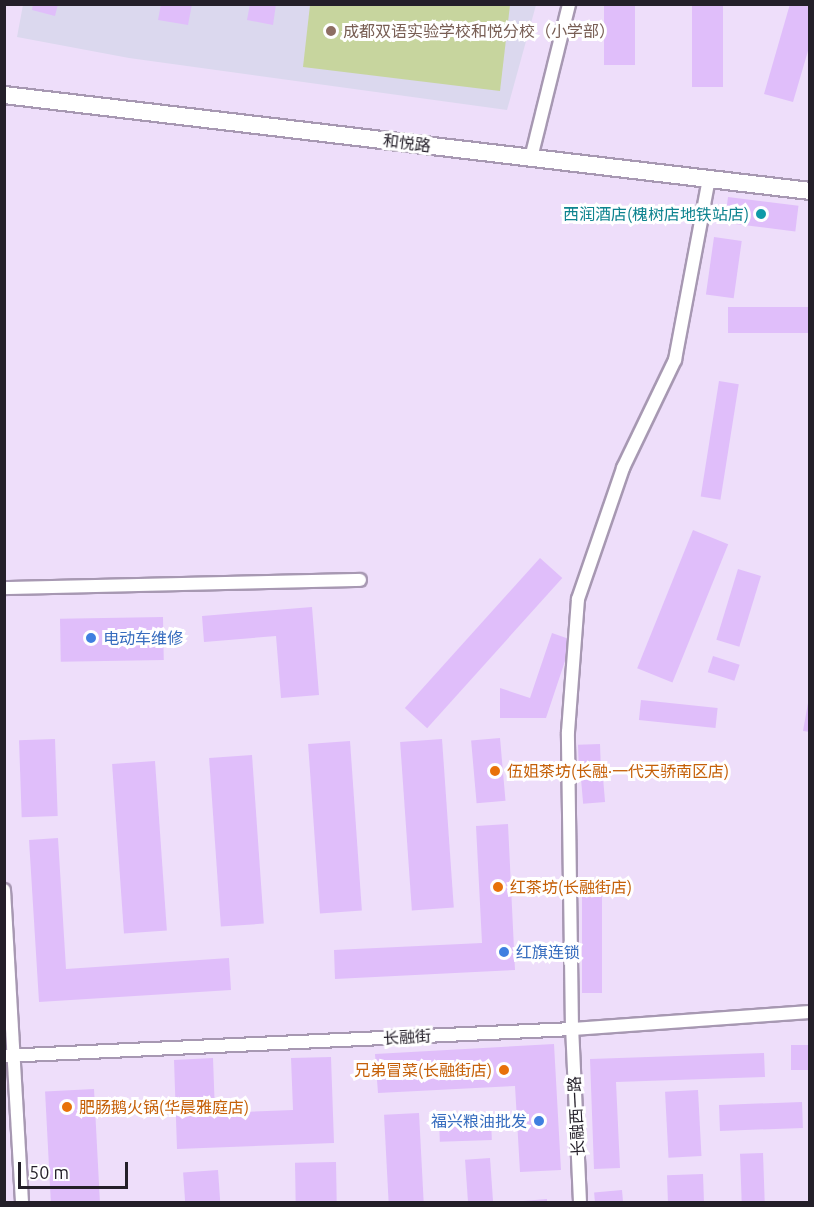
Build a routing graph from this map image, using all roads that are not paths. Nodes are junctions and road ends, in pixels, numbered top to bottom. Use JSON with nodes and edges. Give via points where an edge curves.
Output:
{"nodes":[{"id":1,"x":569,"y":4,"type":"edge"},
{"id":2,"x":4,"y":95,"type":"edge"},
{"id":3,"x":531,"y":158,"type":"junction"},
{"id":4,"x":709,"y":179,"type":"junction"},
{"id":5,"x":810,"y":191,"type":"edge"},
{"id":6,"x":360,"y":580,"type":"dead end"},
{"id":7,"x":4,"y":588,"type":"edge"},
{"id":8,"x":4,"y":890,"type":"edge"},
{"id":9,"x":810,"y":1012,"type":"edge"},
{"id":10,"x":572,"y":1029,"type":"junction"},
{"id":11,"x":8,"y":1056,"type":"edge"},
{"id":12,"x":22,"y":1203,"type":"edge"},
{"id":13,"x":580,"y":1203,"type":"edge"}],
"edges":[{"from":1,"to":3,"type":"street"},
{"from":2,"to":3,"type":"street","name":"和悦路"},
{"from":3,"to":4,"type":"street","name":"和悦路"},
{"from":4,"to":5,"type":"street","name":"和悦路"},
{"from":4,"to":10,"type":"street","name":"长融西一路","via":[[675,360],[623,468],[578,599],[568,732]]},
{"from":6,"to":7,"type":"street"},
{"from":8,"to":11,"type":"street"},
{"from":9,"to":10,"type":"street","name":"长融街"},
{"from":10,"to":11,"type":"street","name":"长融街"},
{"from":10,"to":13,"type":"street","name":"长融西一路"},
{"from":11,"to":12,"type":"street"}]}
